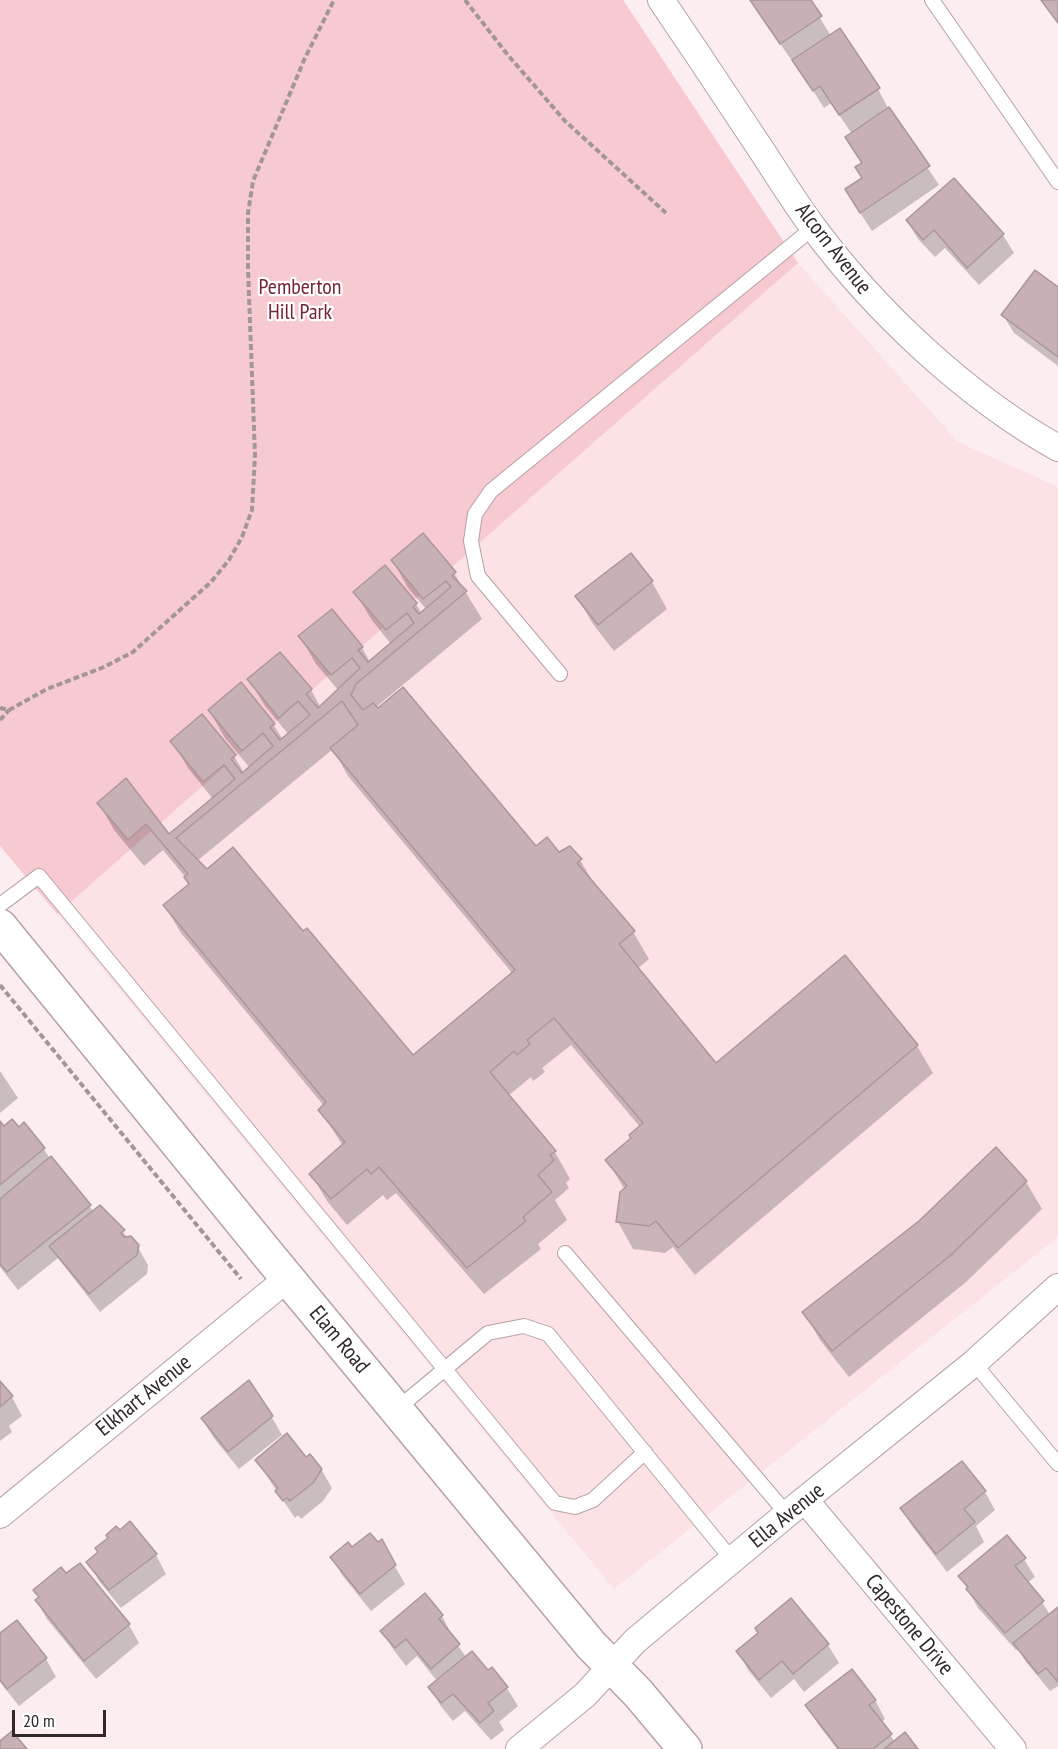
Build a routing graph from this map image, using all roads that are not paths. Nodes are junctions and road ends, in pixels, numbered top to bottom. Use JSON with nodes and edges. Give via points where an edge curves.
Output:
{"nodes":[{"id":1,"x":662,"y":0,"type":"edge"},
{"id":2,"x":932,"y":0,"type":"edge"},
{"id":3,"x":1058,"y":182,"type":"edge"},
{"id":4,"x":813,"y":228,"type":"junction"},
{"id":5,"x":1058,"y":448,"type":"edge"},
{"id":6,"x":560,"y":674,"type":"dead end"},
{"id":7,"x":0,"y":905,"type":"edge"},
{"id":8,"x":0,"y":926,"type":"edge"},
{"id":9,"x":565,"y":1253,"type":"dead end"},
{"id":10,"x":288,"y":1278,"type":"junction"},
{"id":11,"x":1058,"y":1287,"type":"edge"},
{"id":12,"x":974,"y":1363,"type":"junction"},
{"id":13,"x":446,"y":1369,"type":"junction"},
{"id":14,"x":397,"y":1409,"type":"junction"},
{"id":15,"x":645,"y":1452,"type":"junction"},
{"id":16,"x":1058,"y":1464,"type":"edge"},
{"id":17,"x":796,"y":1507,"type":"junction"},
{"id":18,"x":0,"y":1515,"type":"edge"},
{"id":19,"x":733,"y":1561,"type":"junction"},
{"id":20,"x":613,"y":1667,"type":"junction"},
{"id":21,"x":519,"y":1749,"type":"edge"},
{"id":22,"x":685,"y":1749,"type":"edge"},
{"id":23,"x":1012,"y":1749,"type":"edge"}],
"edges":[{"from":1,"to":4,"type":"street","name":"Alcorn Avenue"},
{"from":2,"to":3,"type":"lane"},
{"from":4,"to":5,"type":"street","name":"Alcorn Avenue","via":[[876,303],[933,356],[983,398]]},
{"from":4,"to":6,"type":"lane","via":[[492,491],[475,514],[471,541],[478,576]]},
{"from":7,"to":13,"type":"lane","via":[[39,876]]},
{"from":8,"to":10,"type":"street","name":"Elam Road"},
{"from":9,"to":17,"type":"lane"},
{"from":10,"to":14,"type":"street","name":"Elam Road"},
{"from":10,"to":18,"type":"street","name":"Elkhart Avenue"},
{"from":11,"to":12,"type":"street","name":"Ella Avenue"},
{"from":12,"to":16,"type":"lane"},
{"from":12,"to":17,"type":"street","name":"Ella Avenue"},
{"from":13,"to":14,"type":"lane"},
{"from":13,"to":15,"type":"lane","via":[[488,1333],[524,1326],[548,1334]]},
{"from":13,"to":15,"type":"lane","via":[[555,1503],[574,1507],[593,1500]]},
{"from":14,"to":20,"type":"street","name":"Elam Road"},
{"from":15,"to":19,"type":"lane"},
{"from":17,"to":19,"type":"street","name":"Ella Avenue"},
{"from":17,"to":23,"type":"street","name":"Capestone Drive"},
{"from":19,"to":20,"type":"street","name":"Ella Avenue","via":[[635,1641]]},
{"from":20,"to":21,"type":"street","name":"Ella Avenue"},
{"from":20,"to":22,"type":"street","name":"Elam Road"}]}
